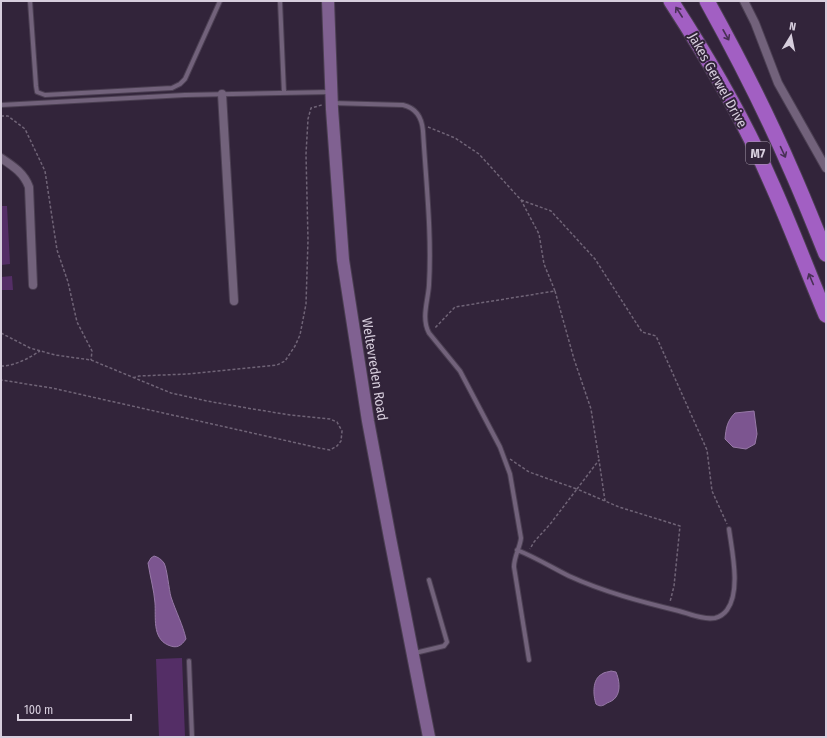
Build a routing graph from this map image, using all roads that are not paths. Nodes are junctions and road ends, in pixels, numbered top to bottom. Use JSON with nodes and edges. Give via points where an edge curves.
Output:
{"nodes":[{"id":1,"x":30,"y":1,"type":"edge"},
{"id":2,"x":220,"y":1,"type":"edge"},
{"id":3,"x":280,"y":1,"type":"edge"},
{"id":4,"x":328,"y":1,"type":"edge"},
{"id":5,"x":672,"y":1,"type":"edge"},
{"id":6,"x":707,"y":1,"type":"edge"},
{"id":7,"x":744,"y":1,"type":"edge"},
{"id":8,"x":284,"y":93,"type":"junction"},
{"id":9,"x":222,"y":94,"type":"junction"},
{"id":10,"x":332,"y":97,"type":"junction"},
{"id":11,"x":1,"y":105,"type":"edge"},
{"id":12,"x":1,"y":158,"type":"edge"},
{"id":13,"x":826,"y":168,"type":"edge"},
{"id":14,"x":826,"y":254,"type":"edge"},
{"id":15,"x":33,"y":285,"type":"dead end"},
{"id":16,"x":234,"y":301,"type":"dead end"},
{"id":17,"x":826,"y":315,"type":"edge"},
{"id":18,"x":729,"y":529,"type":"road end"},
{"id":19,"x":517,"y":550,"type":"junction"},
{"id":20,"x":429,"y":580,"type":"dead end"},
{"id":21,"x":413,"y":654,"type":"junction"},
{"id":22,"x":529,"y":660,"type":"dead end"},
{"id":23,"x":189,"y":661,"type":"dead end"},
{"id":24,"x":192,"y":737,"type":"edge"},
{"id":25,"x":429,"y":737,"type":"edge"}],
"edges":[{"from":1,"to":2,"type":"lane","via":[[37,92],[45,95],[172,88],[180,84],[185,80]]},
{"from":3,"to":8,"type":"lane"},
{"from":4,"to":10,"type":"street","name":"Weltevreden Road"},
{"from":17,"to":5,"type":"highway","name":"Jakes Gerwel Drive","number":"M7","one_way":true,"via":[[757,152],[724,88]]},
{"from":6,"to":14,"type":"highway","name":"Jakes Gerwel Drive","number":"M7","one_way":true,"via":[[761,104]]},
{"from":7,"to":13,"type":"street","via":[[778,83]]},
{"from":8,"to":9,"type":"lane"},
{"from":8,"to":10,"type":"lane"},
{"from":9,"to":11,"type":"lane"},
{"from":9,"to":16,"type":"street"},
{"from":10,"to":19,"type":"lane","via":[[403,105],[413,109],[421,120],[429,237],[429,285],[425,323],[429,333],[460,371],[503,454],[510,474],[521,538]]},
{"from":10,"to":21,"type":"street","name":"Weltevreden Road","via":[[342,252],[351,316],[368,421]]},
{"from":12,"to":15,"type":"street","via":[[21,173],[28,187]]},
{"from":18,"to":19,"type":"lane","via":[[734,595],[727,610],[715,618],[669,609],[588,584]]},
{"from":19,"to":22,"type":"lane","via":[[514,567]]},
{"from":20,"to":21,"type":"lane","via":[[447,642],[444,646]]},
{"from":21,"to":25,"type":"street","name":"Weltevreden Road"},
{"from":23,"to":24,"type":"lane"}]}
